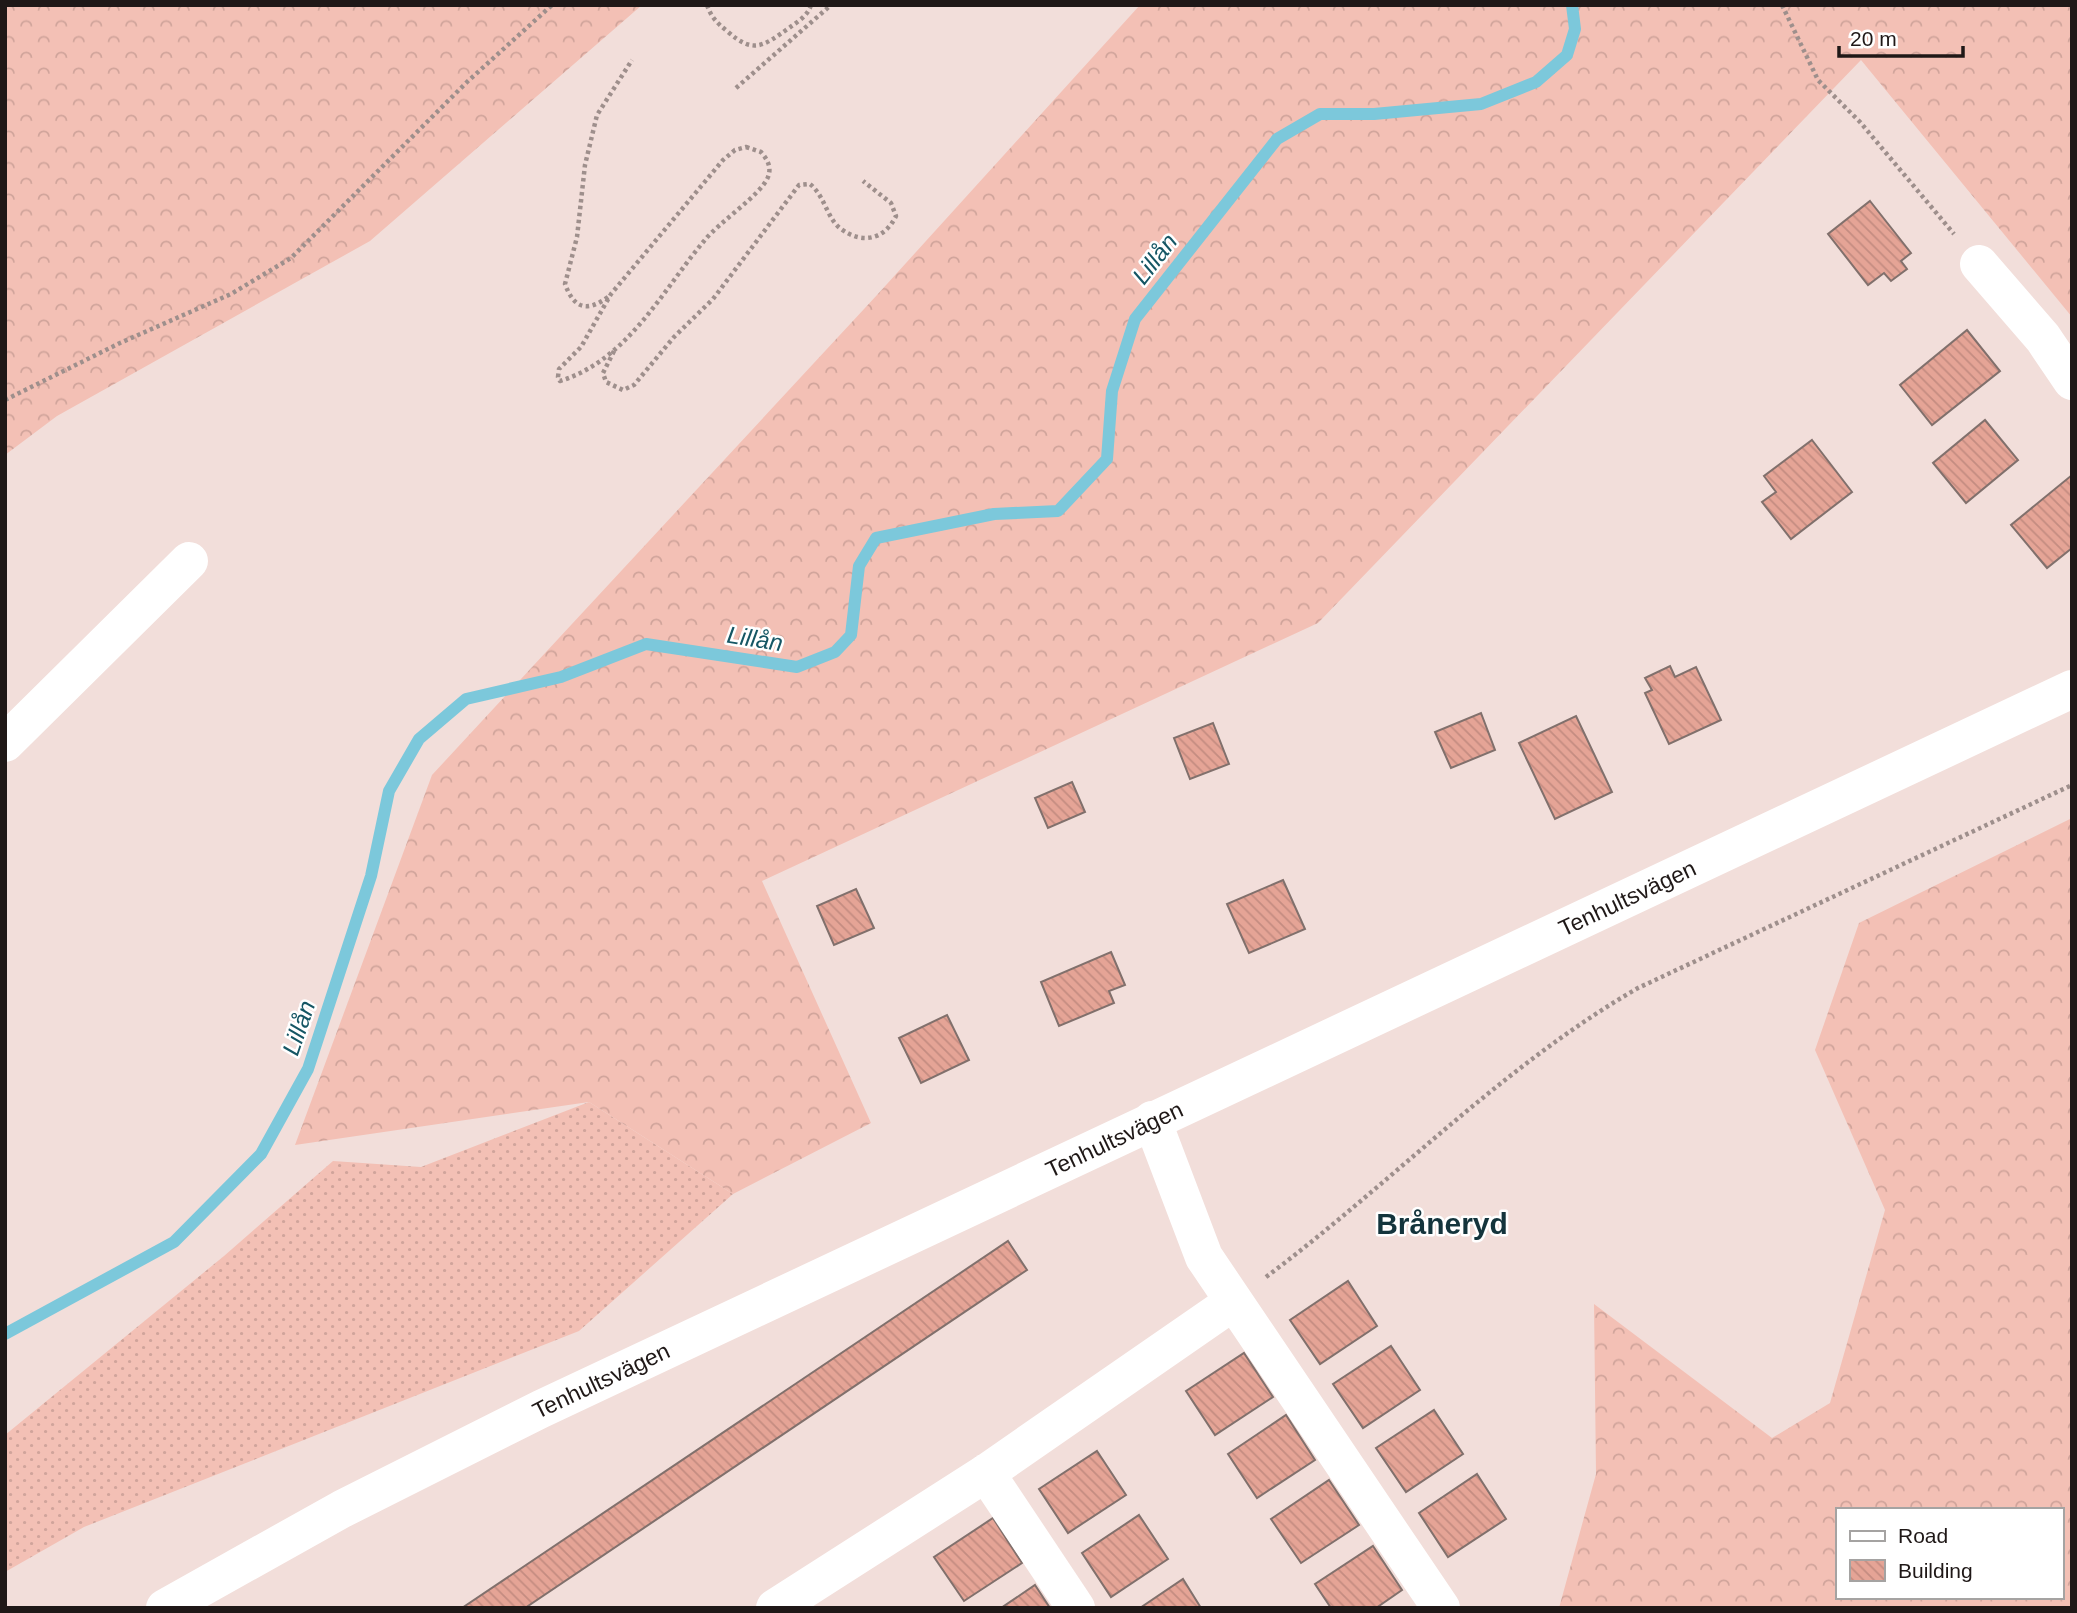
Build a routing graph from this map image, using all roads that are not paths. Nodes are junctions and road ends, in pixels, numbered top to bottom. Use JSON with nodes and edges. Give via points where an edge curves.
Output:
{"nodes":[{"id":1,"x":1979,"y":264,"type":"road end"},
{"id":2,"x":2072,"y":381,"type":"edge"},
{"id":3,"x":189,"y":561,"type":"dead end"},
{"id":4,"x":2072,"y":689,"type":"edge"},
{"id":5,"x":5,"y":743,"type":"edge"},
{"id":6,"x":1152,"y":1120,"type":"junction"},
{"id":7,"x":1233,"y":1302,"type":"junction"},
{"id":8,"x":986,"y":1473,"type":"junction"},
{"id":9,"x":165,"y":1608,"type":"edge"},
{"id":10,"x":775,"y":1608,"type":"edge"},
{"id":11,"x":1076,"y":1608,"type":"edge"},
{"id":12,"x":1441,"y":1608,"type":"edge"}],
"edges":[{"from":1,"to":2,"type":"street","via":[[2043,338]]},
{"from":3,"to":5,"type":"street"},
{"from":4,"to":6,"type":"street","name":"Tenhultsvägen"},
{"from":6,"to":7,"type":"street","via":[[1200,1250]]},
{"from":6,"to":9,"type":"street","name":"Tenhultsvägen","via":[[541,1409],[342,1509]]},
{"from":7,"to":8,"type":"street"},
{"from":7,"to":12,"type":"street"},
{"from":8,"to":10,"type":"street"},
{"from":8,"to":11,"type":"street"}]}
